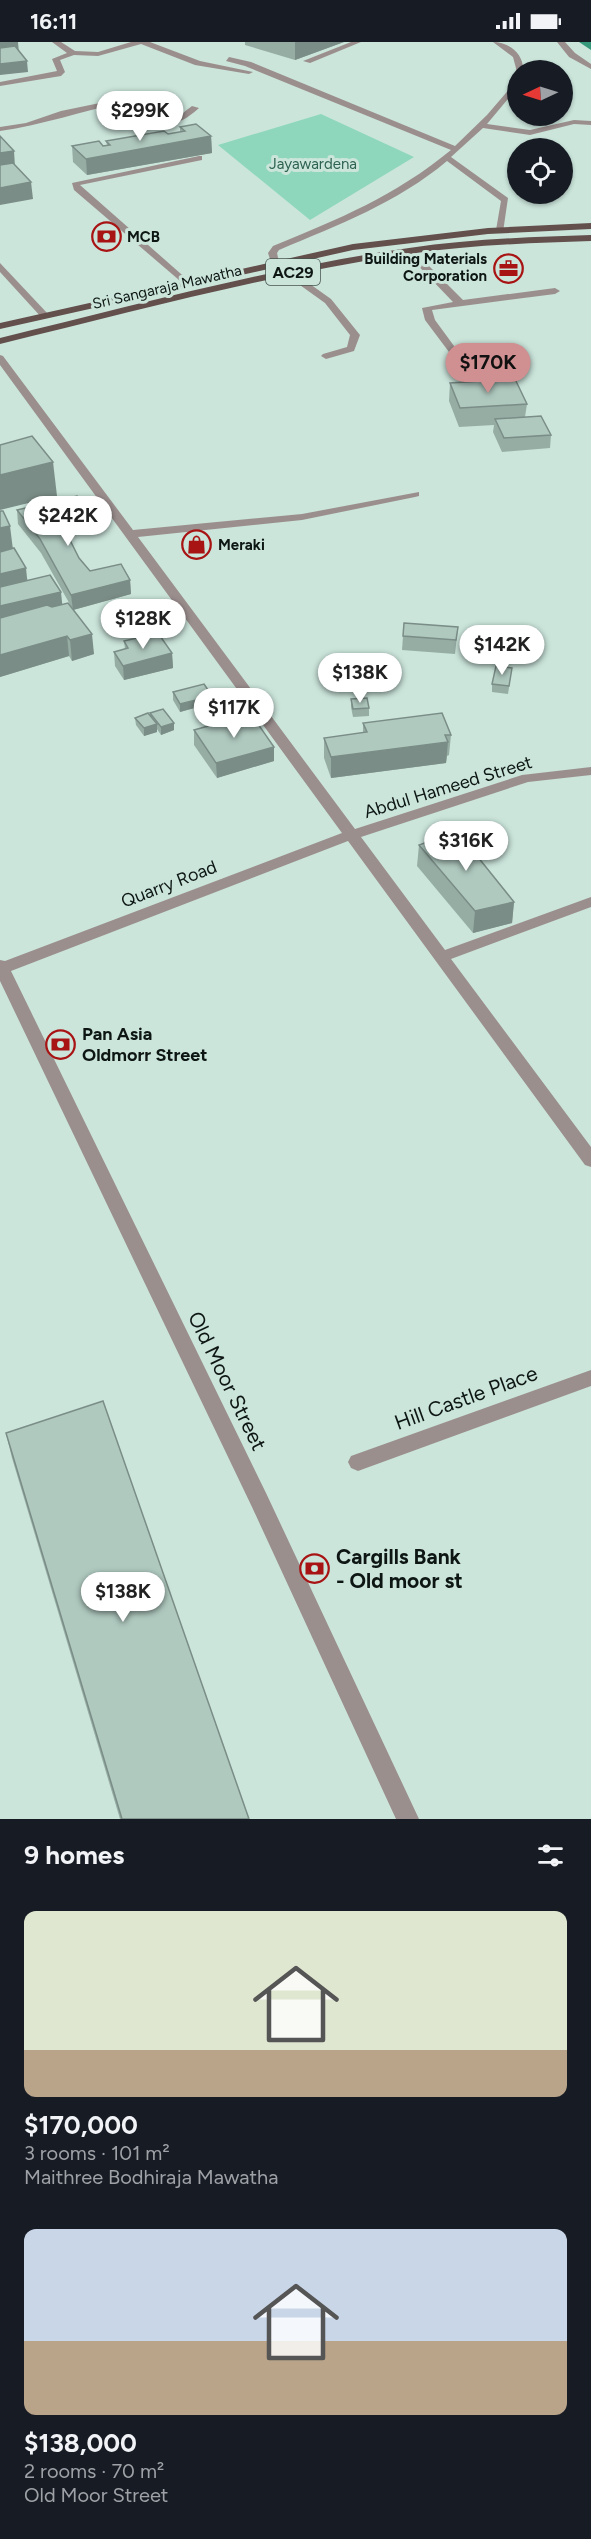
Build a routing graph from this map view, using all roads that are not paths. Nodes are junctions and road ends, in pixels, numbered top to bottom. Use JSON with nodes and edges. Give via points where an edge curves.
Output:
{"nodes":[{"id":1,"x":56,"y":42,"type":"edge"},
{"id":2,"x":139,"y":42,"type":"edge"},
{"id":3,"x":144,"y":42,"type":"edge"},
{"id":4,"x":357,"y":42,"type":"edge"},
{"id":5,"x":497,"y":42,"type":"edge"},
{"id":6,"x":561,"y":42,"type":"edge"},
{"id":7,"x":73,"y":53,"type":"junction"},
{"id":8,"x":229,"y":59,"type":"dead end"},
{"id":9,"x":518,"y":60,"type":"edge"},
{"id":10,"x":307,"y":61,"type":"dead end"},
{"id":11,"x":591,"y":67,"type":"edge"},
{"id":12,"x":273,"y":75,"type":"junction"},
{"id":13,"x":0,"y":84,"type":"edge"},
{"id":14,"x":507,"y":94,"type":"edge"},
{"id":15,"x":195,"y":108,"type":"dead end"},
{"id":16,"x":591,"y":123,"type":"edge"},
{"id":17,"x":481,"y":125,"type":"junction"},
{"id":18,"x":0,"y":129,"type":"edge"},
{"id":19,"x":456,"y":150,"type":"junction"},
{"id":20,"x":199,"y":158,"type":"edge"},
{"id":21,"x":446,"y":158,"type":"junction"},
{"id":22,"x":591,"y":226,"type":"edge"},
{"id":23,"x":500,"y":230,"type":"junction"},
{"id":24,"x":591,"y":238,"type":"edge"},
{"id":25,"x":409,"y":251,"type":"junction"},
{"id":26,"x":275,"y":262,"type":"junction"},
{"id":27,"x":0,"y":266,"type":"edge"},
{"id":28,"x":289,"y":273,"type":"junction"},
{"id":29,"x":186,"y":283,"type":"junction"},
{"id":30,"x":555,"y":291,"type":"dead end"},
{"id":31,"x":459,"y":302,"type":"junction"},
{"id":32,"x":45,"y":316,"type":"junction"},
{"id":33,"x":0,"y":326,"type":"edge"},
{"id":34,"x":0,"y":341,"type":"edge"},
{"id":35,"x":452,"y":351,"type":"dead end"},
{"id":36,"x":326,"y":356,"type":"dead end"},
{"id":37,"x":0,"y":358,"type":"edge"},
{"id":38,"x":415,"y":494,"type":"dead end"},
{"id":39,"x":129,"y":534,"type":"junction"},
{"id":40,"x":591,"y":771,"type":"edge"},
{"id":41,"x":351,"y":835,"type":"junction"},
{"id":42,"x":591,"y":902,"type":"edge"},
{"id":43,"x":441,"y":957,"type":"junction"},
{"id":44,"x":0,"y":968,"type":"edge"},
{"id":45,"x":591,"y":1160,"type":"edge"},
{"id":46,"x":591,"y":1378,"type":"edge"},
{"id":47,"x":358,"y":1462,"type":"dead end"},
{"id":48,"x":408,"y":1819,"type":"edge"}],
"edges":[{"from":1,"to":7,"type":"street"},
{"from":2,"to":7,"type":"street","via":[[98,54]]},
{"from":3,"to":12,"type":"street","via":[[198,63]]},
{"from":4,"to":10,"type":"street"},
{"from":5,"to":9,"type":"street"},
{"from":6,"to":11,"type":"street"},
{"from":7,"to":13,"type":"street","via":[[56,59],[61,72],[58,74]]},
{"from":8,"to":12,"type":"street"},
{"from":12,"to":19,"type":"street"},
{"from":14,"to":17,"type":"street"},
{"from":15,"to":18,"type":"street","via":[[176,121],[165,121],[124,100]]},
{"from":16,"to":17,"type":"street","via":[[567,121],[530,132]]},
{"from":17,"to":19,"type":"street"},
{"from":19,"to":21,"type":"street"},
{"from":20,"to":29,"type":"street","via":[[76,183],[134,241]]},
{"from":21,"to":23,"type":"street","via":[[505,200]]},
{"from":21,"to":26,"type":"street","via":[[381,202],[276,248],[272,253]]},
{"from":22,"to":23,"type":"main road","name":"Sri Sangaraja Mawatha","number":"AC29"},
{"from":23,"to":26,"type":"main road","name":"Sri Sangaraja Mawatha","number":"AC29","via":[[399,240]]},
{"from":24,"to":25,"type":"main road","name":"Sri Sangaraja Mawatha","number":"AC29"},
{"from":25,"to":28,"type":"main road","name":"Sri Sangaraja Mawatha","number":"AC29"},
{"from":25,"to":31,"type":"street"},
{"from":26,"to":28,"type":"street"},
{"from":26,"to":29,"type":"main road","name":"Sri Sangaraja Mawatha","number":"AC29"},
{"from":27,"to":32,"type":"street"},
{"from":28,"to":34,"type":"main road","name":"Sri Sangaraja Mawatha","number":"AC29"},
{"from":28,"to":36,"type":"street","via":[[328,301],[355,335],[351,350]]},
{"from":29,"to":32,"type":"main road","name":"Sri Sangaraja Mawatha","number":"AC29"},
{"from":30,"to":31,"type":"street"},
{"from":31,"to":35,"type":"street","via":[[427,308],[430,320]]},
{"from":32,"to":33,"type":"main road","name":"Sri Sangaraja Mawatha","number":"AC29"},
{"from":37,"to":39,"type":"street"},
{"from":38,"to":39,"type":"street","via":[[302,518]]},
{"from":39,"to":41,"type":"street"},
{"from":40,"to":41,"type":"street","name":"Abdul Hameed Street","via":[[527,778]]},
{"from":41,"to":43,"type":"street"},
{"from":41,"to":44,"type":"street","name":"Quarry Road"},
{"from":42,"to":43,"type":"street"},
{"from":43,"to":45,"type":"street"},
{"from":44,"to":48,"type":"street","name":"Old Moor Street","via":[[259,1500]]},
{"from":46,"to":47,"type":"street","name":"Hill Castle Place"}]}
